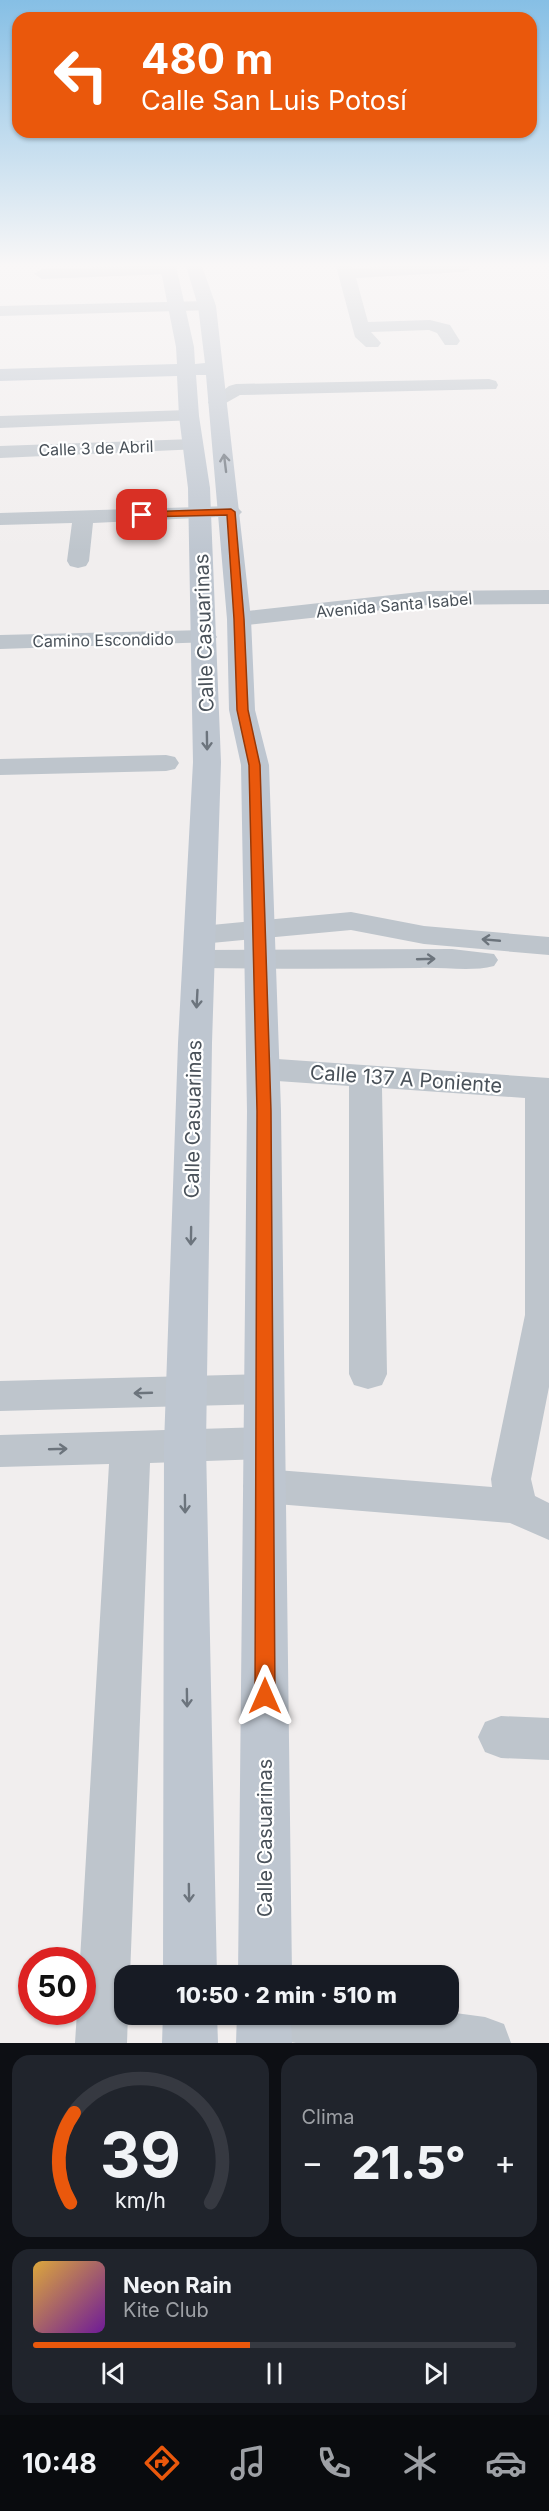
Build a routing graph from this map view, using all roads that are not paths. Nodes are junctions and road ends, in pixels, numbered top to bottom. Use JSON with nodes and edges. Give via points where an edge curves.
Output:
{"nodes":[{"id":1,"x":187,"y":361,"type":"edge"},
{"id":2,"x":213,"y":361,"type":"edge"},
{"id":3,"x":216,"y":369,"type":"junction"},
{"id":4,"x":186,"y":370,"type":"junction"},
{"id":5,"x":0,"y":375,"type":"edge"},
{"id":6,"x":489,"y":385,"type":"dead end"},
{"id":7,"x":218,"y":402,"type":"junction"},
{"id":8,"x":189,"y":416,"type":"junction"},
{"id":9,"x":0,"y":422,"type":"edge"},
{"id":10,"x":193,"y":445,"type":"junction"},
{"id":11,"x":0,"y":452,"type":"edge"},
{"id":12,"x":231,"y":512,"type":"junction"},
{"id":13,"x":199,"y":513,"type":"junction"},
{"id":14,"x":83,"y":517,"type":"junction"},
{"id":15,"x":0,"y":519,"type":"edge"},
{"id":16,"x":78,"y":561,"type":"dead end"},
{"id":17,"x":549,"y":597,"type":"edge"},
{"id":18,"x":239,"y":619,"type":"junction"},
{"id":19,"x":206,"y":637,"type":"junction"},
{"id":20,"x":0,"y":642,"type":"edge"},
{"id":21,"x":166,"y":763,"type":"dead end"},
{"id":22,"x":0,"y":767,"type":"edge"},
{"id":23,"x":312,"y":925,"type":"junction"},
{"id":24,"x":375,"y":926,"type":"junction"},
{"id":25,"x":259,"y":945,"type":"junction"},
{"id":26,"x":549,"y":946,"type":"edge"},
{"id":27,"x":200,"y":947,"type":"junction"},
{"id":28,"x":322,"y":960,"type":"junction"},
{"id":29,"x":363,"y":960,"type":"junction"},
{"id":30,"x":549,"y":965,"type":"edge"},
{"id":31,"x":263,"y":1069,"type":"junction"},
{"id":32,"x":365,"y":1076,"type":"junction"},
{"id":33,"x":545,"y":1089,"type":"edge"},
{"id":34,"x":368,"y":1374,"type":"dead end"},
{"id":35,"x":264,"y":1389,"type":"junction"},
{"id":36,"x":187,"y":1391,"type":"junction"},
{"id":37,"x":0,"y":1396,"type":"edge"},
{"id":38,"x":185,"y":1445,"type":"junction"},
{"id":39,"x":129,"y":1447,"type":"junction"},
{"id":40,"x":0,"y":1451,"type":"edge"},
{"id":41,"x":265,"y":1465,"type":"junction"},
{"id":42,"x":532,"y":1515,"type":"edge"},
{"id":43,"x":501,"y":1737,"type":"dead end"},
{"id":44,"x":549,"y":1739,"type":"edge"},
{"id":45,"x":190,"y":1965,"type":"edge"},
{"id":46,"x":265,"y":1965,"type":"edge"},
{"id":47,"x":190,"y":2025,"type":"edge"},
{"id":48,"x":264,"y":2025,"type":"edge"},
{"id":49,"x":354,"y":2025,"type":"edge"},
{"id":50,"x":101,"y":2043,"type":"edge"},
{"id":51,"x":190,"y":2043,"type":"edge"},
{"id":52,"x":264,"y":2043,"type":"edge"},
{"id":53,"x":485,"y":2043,"type":"edge"}],
"edges":[{"from":1,"to":4,"type":"main road","name":"Calle Casuarinas"},
{"from":2,"to":3,"type":"main road","name":"Calle Casuarinas"},
{"from":3,"to":4,"type":"main road"},
{"from":3,"to":7,"type":"main road","name":"Calle Casuarinas"},
{"from":4,"to":5,"type":"main road"},
{"from":4,"to":8,"type":"main road","name":"Calle Casuarinas"},
{"from":6,"to":7,"type":"street","via":[[236,390]]},
{"from":12,"to":7,"type":"main road","name":"Calle Casuarinas","one_way":true},
{"from":8,"to":9,"type":"street"},
{"from":8,"to":10,"type":"main road","name":"Calle Casuarinas"},
{"from":10,"to":11,"type":"street","name":"Calle 3 de Abril"},
{"from":10,"to":13,"type":"main road","name":"Calle Casuarinas"},
{"from":12,"to":13,"type":"street"},
{"from":12,"to":18,"type":"main road","name":"Calle Casuarinas"},
{"from":13,"to":14,"type":"street"},
{"from":13,"to":19,"type":"main road","name":"Calle Casuarinas"},
{"from":14,"to":15,"type":"street"},
{"from":14,"to":16,"type":"street"},
{"from":17,"to":18,"type":"street","name":"Avenida Santa Isabel","via":[[428,598]]},
{"from":18,"to":25,"type":"main road","name":"Calle Casuarinas","via":[[242,710],[255,765]]},
{"from":19,"to":20,"type":"street","name":"Camino Escondido"},
{"from":19,"to":27,"type":"main road","name":"Calle Casuarinas","one_way":true,"via":[[207,762]]},
{"from":21,"to":22,"type":"street"},
{"from":23,"to":24,"type":"street","via":[[351,921]]},
{"from":23,"to":25,"type":"street"},
{"from":23,"to":28,"type":"street","via":[[301,947]]},
{"from":26,"to":24,"type":"street","one_way":true},
{"from":24,"to":29,"type":"street","via":[[386,935],[386,949]]},
{"from":25,"to":27,"type":"street"},
{"from":25,"to":28,"type":"street"},
{"from":25,"to":31,"type":"main road","name":"Calle Casuarinas"},
{"from":27,"to":36,"type":"main road","name":"Calle Casuarinas","one_way":true},
{"from":28,"to":29,"type":"street"},
{"from":29,"to":30,"type":"street","one_way":true,"via":[[452,958]]},
{"from":31,"to":32,"type":"street","name":"Calle 137 A Poniente"},
{"from":31,"to":35,"type":"main road","name":"Calle Casuarinas"},
{"from":32,"to":33,"type":"street","name":"Calle 137 A Poniente"},
{"from":32,"to":34,"type":"street"},
{"from":33,"to":42,"type":"street","via":[[544,1315],[511,1479]]},
{"from":35,"to":36,"type":"street"},
{"from":35,"to":41,"type":"main road","name":"Calle Casuarinas"},
{"from":36,"to":37,"type":"street","one_way":true},
{"from":36,"to":38,"type":"main road","name":"Calle Casuarinas"},
{"from":38,"to":39,"type":"street"},
{"from":38,"to":41,"type":"street"},
{"from":38,"to":45,"type":"main road","name":"Calle Casuarinas","one_way":true},
{"from":40,"to":39,"type":"street","one_way":true},
{"from":39,"to":50,"type":"street"},
{"from":41,"to":42,"type":"street"},
{"from":41,"to":46,"type":"main road","name":"Calle Casuarinas"},
{"from":43,"to":44,"type":"street"},
{"from":47,"to":51,"type":"main road"},
{"from":48,"to":52,"type":"main road"},
{"from":49,"to":53,"type":"street"}]}
